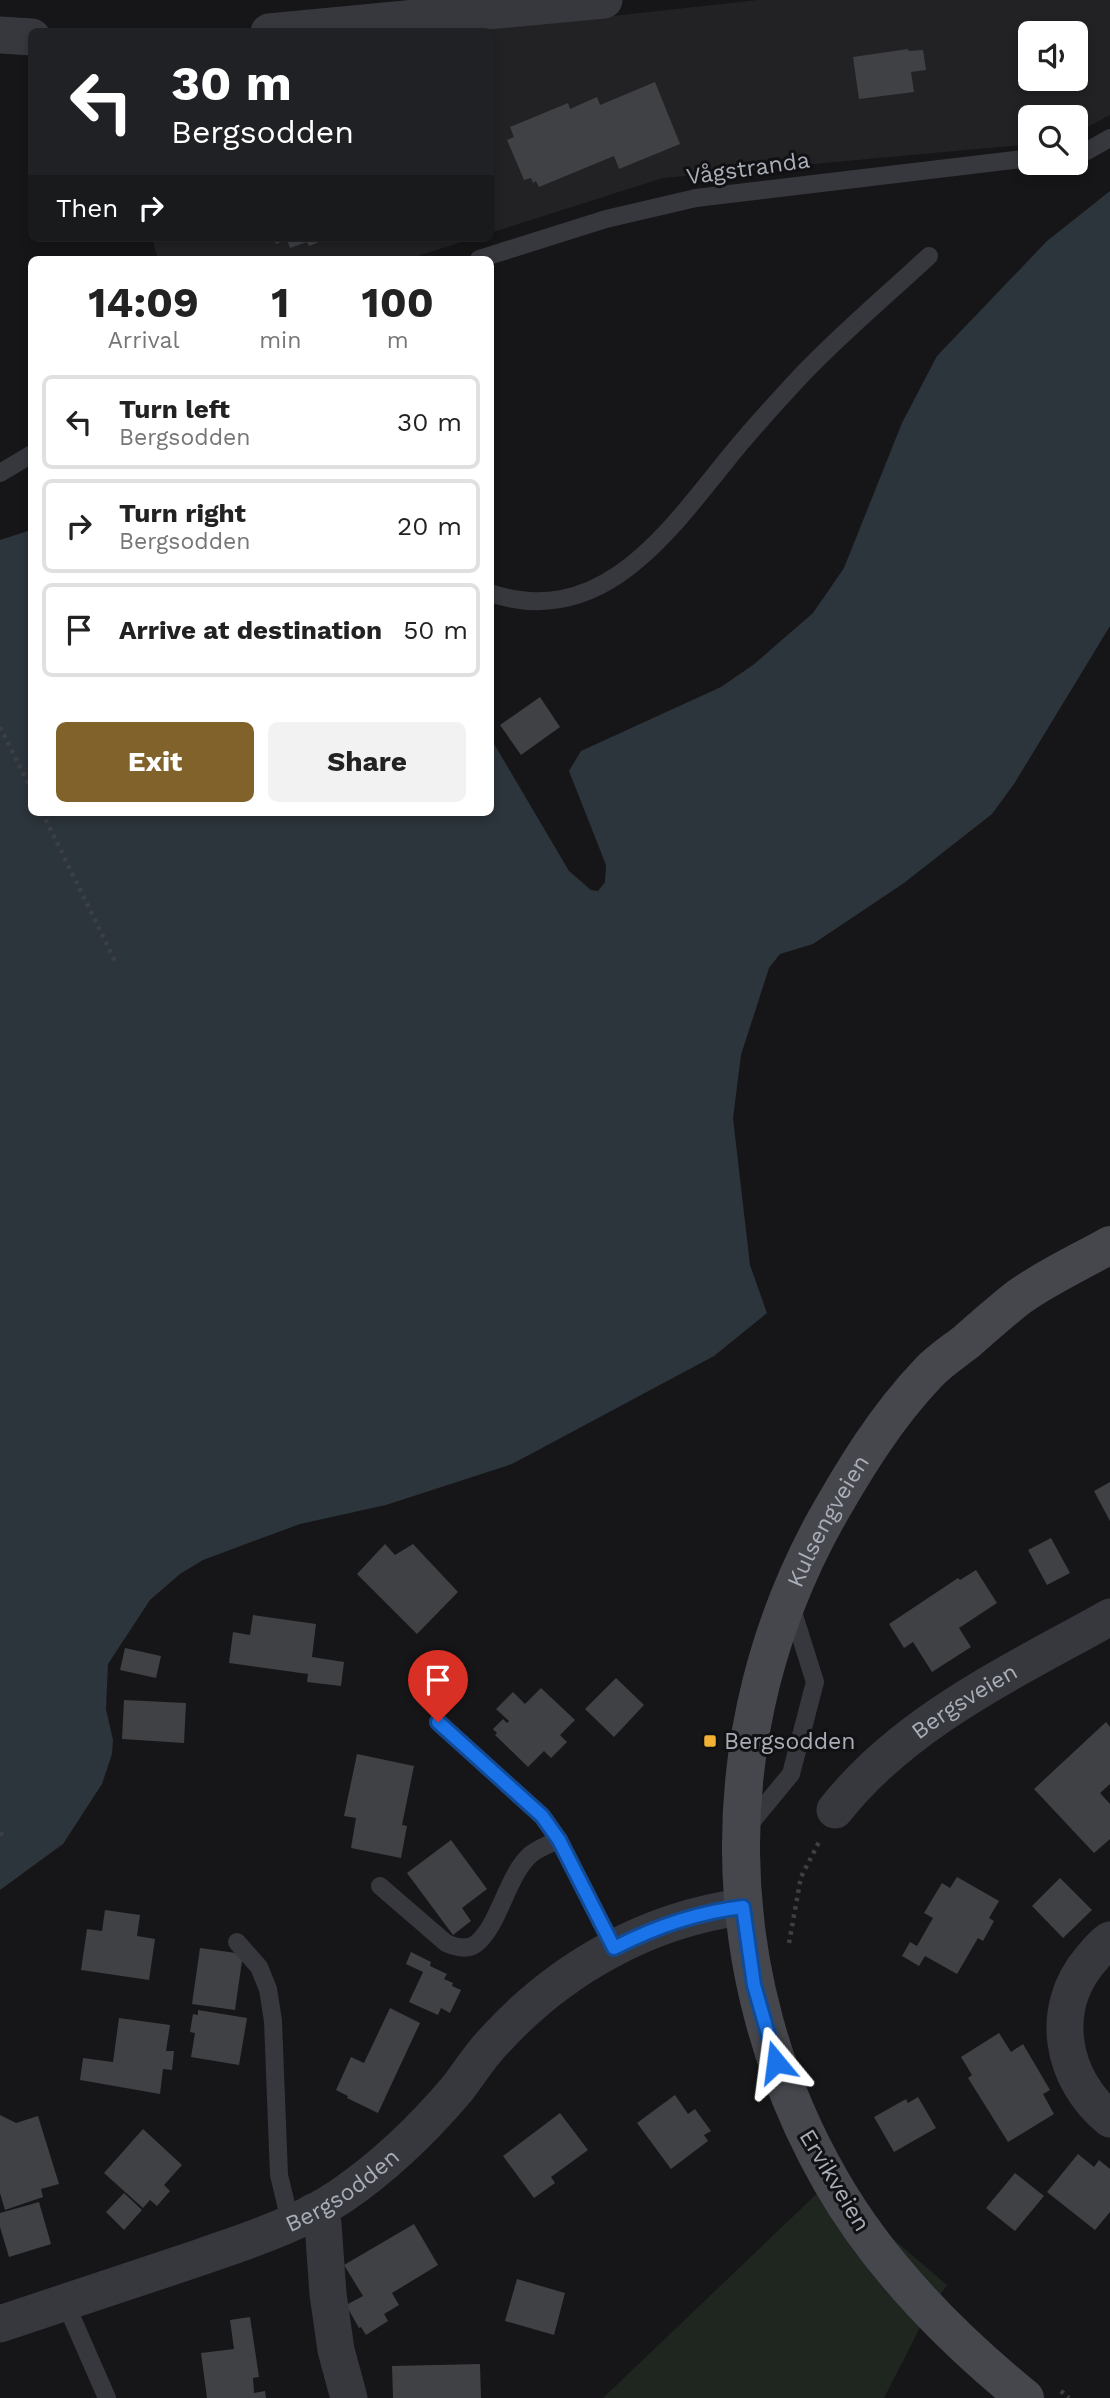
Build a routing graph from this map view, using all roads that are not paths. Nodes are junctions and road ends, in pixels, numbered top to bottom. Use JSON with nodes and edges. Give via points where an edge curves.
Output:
{"nodes":[{"id":1,"x":604,"y":0,"type":"edge"},
{"id":2,"x":311,"y":28,"type":"edge"},
{"id":3,"x":0,"y":35,"type":"edge"},
{"id":4,"x":28,"y":37,"type":"edge"},
{"id":5,"x":1110,"y":138,"type":"edge"},
{"id":6,"x":1088,"y":150,"type":"edge"},
{"id":7,"x":1018,"y":160,"type":"edge"},
{"id":8,"x":489,"y":256,"type":"edge"},
{"id":9,"x":929,"y":256,"type":"dead end"},
{"id":10,"x":28,"y":456,"type":"edge"},
{"id":11,"x":0,"y":473,"type":"edge"},
{"id":12,"x":494,"y":594,"type":"edge"},
{"id":13,"x":1110,"y":1245,"type":"edge"},
{"id":14,"x":788,"y":1597,"type":"junction"},
{"id":15,"x":1110,"y":1617,"type":"edge"},
{"id":16,"x":438,"y":1722,"type":"dead end"},
{"id":17,"x":835,"y":1810,"type":"road end"},
{"id":18,"x":740,"y":1836,"type":"junction"},
{"id":19,"x":559,"y":1840,"type":"junction"},
{"id":20,"x":380,"y":1886,"type":"dead end"},
{"id":21,"x":743,"y":1907,"type":"junction"},
{"id":22,"x":1110,"y":1940,"type":"edge"},
{"id":23,"x":237,"y":1942,"type":"dead end"},
{"id":24,"x":614,"y":1948,"type":"junction"},
{"id":25,"x":1110,"y":2119,"type":"edge"},
{"id":26,"x":302,"y":2219,"type":"junction"},
{"id":27,"x":65,"y":2302,"type":"junction"},
{"id":28,"x":0,"y":2324,"type":"edge"},
{"id":29,"x":1042,"y":2394,"type":"edge"},
{"id":30,"x":107,"y":2398,"type":"edge"},
{"id":31,"x":349,"y":2398,"type":"edge"}],
"edges":[{"from":1,"to":2,"type":"street"},
{"from":3,"to":4,"type":"street"},
{"from":5,"to":6,"type":"lane"},
{"from":7,"to":8,"type":"lane","name":"Vågstranda","via":[[696,198],[607,219]]},
{"from":9,"to":12,"type":"lane","via":[[799,379],[660,542],[635,563],[596,588],[563,601],[512,601]]},
{"from":10,"to":11,"type":"lane"},
{"from":13,"to":14,"type":"main road","name":"Kulsengveien","via":[[1021,1296],[930,1371],[865,1452]]},
{"from":14,"to":18,"type":"main road","name":"Kulsengveien","via":[[753,1714]]},
{"from":14,"to":18,"type":"lane","via":[[815,1682],[792,1774]]},
{"from":15,"to":17,"type":"street","name":"Bergsveien","via":[[967,1697],[898,1746]]},
{"from":16,"to":19,"type":"lane","via":[[542,1816]]},
{"from":18,"to":21,"type":"main road","name":"Kulsengveien"},
{"from":19,"to":20,"type":"lane","via":[[529,1856],[489,1926],[477,1943],[468,1947],[446,1943]]},
{"from":19,"to":24,"type":"lane"},
{"from":21,"to":24,"type":"street","name":"Bergsodden","via":[[661,1928]]},
{"from":21,"to":29,"type":"main road","name":"Ervikveien","via":[[754,1985],[776,2062],[831,2183],[901,2280],[972,2352]]},
{"from":22,"to":25,"type":"street","via":[[1070,1990],[1064,2021],[1073,2071],[1085,2094]]},
{"from":23,"to":26,"type":"lane","via":[[259,1967],[268,1989],[279,2175]]},
{"from":24,"to":26,"type":"street","name":"Bergsodden","via":[[577,1968],[533,2001],[424,2126],[384,2164]]},
{"from":26,"to":27,"type":"street","name":"Bergsodden"},
{"from":26,"to":31,"type":"street","via":[[321,2219],[323,2224],[336,2350]]},
{"from":27,"to":28,"type":"street","name":"Bergsodden"},
{"from":27,"to":30,"type":"lane"}]}
